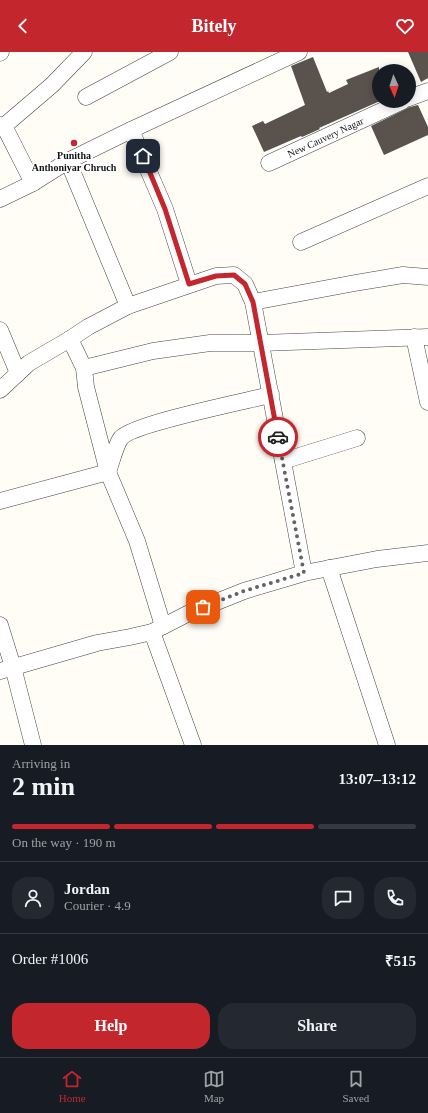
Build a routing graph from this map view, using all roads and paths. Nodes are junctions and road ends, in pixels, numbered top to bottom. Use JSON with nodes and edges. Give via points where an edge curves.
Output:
{"nodes":[{"id":1,"x":84,"y":52,"type":"edge"},
{"id":2,"x":170,"y":52,"type":"edge"},
{"id":3,"x":299,"y":52,"type":"edge"},
{"id":4,"x":428,"y":91,"type":"edge"},
{"id":5,"x":416,"y":95,"type":"edge"},
{"id":6,"x":86,"y":97,"type":"dead end"},
{"id":7,"x":388,"y":108,"type":"edge"},
{"id":8,"x":2,"y":125,"type":"edge"},
{"id":9,"x":131,"y":130,"type":"junction"},
{"id":10,"x":68,"y":161,"type":"junction"},
{"id":11,"x":270,"y":163,"type":"dead end"},
{"id":12,"x":33,"y":183,"type":"junction"},
{"id":13,"x":428,"y":186,"type":"edge"},
{"id":14,"x":0,"y":199,"type":"edge"},
{"id":15,"x":300,"y":242,"type":"dead end"},
{"id":16,"x":428,"y":277,"type":"edge"},
{"id":17,"x":189,"y":284,"type":"junction"},
{"id":18,"x":253,"y":302,"type":"junction"},
{"id":19,"x":128,"y":306,"type":"junction"},
{"id":20,"x":0,"y":330,"type":"edge"},
{"id":21,"x":421,"y":337,"type":"edge"},
{"id":22,"x":70,"y":339,"type":"junction"},
{"id":23,"x":260,"y":343,"type":"junction"},
{"id":24,"x":84,"y":368,"type":"junction"},
{"id":25,"x":18,"y":373,"type":"junction"},
{"id":26,"x":0,"y":390,"type":"edge"},
{"id":27,"x":270,"y":395,"type":"junction"},
{"id":28,"x":428,"y":402,"type":"edge"},
{"id":29,"x":357,"y":438,"type":"dead end"},
{"id":30,"x":283,"y":461,"type":"junction"},
{"id":31,"x":108,"y":472,"type":"junction"},
{"id":32,"x":0,"y":501,"type":"edge"},
{"id":33,"x":428,"y":553,"type":"edge"},
{"id":34,"x":330,"y":568,"type":"junction"},
{"id":35,"x":304,"y":573,"type":"junction"},
{"id":36,"x":0,"y":625,"type":"edge"},
{"id":37,"x":157,"y":629,"type":"junction"},
{"id":38,"x":7,"y":669,"type":"edge"},
{"id":39,"x":32,"y":745,"type":"edge"},
{"id":40,"x":193,"y":745,"type":"edge"},
{"id":41,"x":387,"y":745,"type":"edge"}],
"edges":[{"from":1,"to":8,"type":"street","via":[[52,85]]},
{"from":2,"to":6,"type":"street"},
{"from":3,"to":9,"type":"street"},
{"from":4,"to":5,"type":"street"},
{"from":7,"to":11,"type":"street","name":"New Cauvery Nagar"},
{"from":8,"to":12,"type":"street"},
{"from":9,"to":10,"type":"street"},
{"from":9,"to":17,"type":"street","via":[[165,209]]},
{"from":10,"to":12,"type":"street"},
{"from":10,"to":19,"type":"street"},
{"from":12,"to":14,"type":"street"},
{"from":13,"to":15,"type":"street"},
{"from":16,"to":18,"type":"street","via":[[403,276]]},
{"from":17,"to":18,"type":"street","via":[[216,276],[234,275],[245,284]]},
{"from":17,"to":19,"type":"street"},
{"from":18,"to":23,"type":"street"},
{"from":19,"to":22,"type":"street"},
{"from":20,"to":25,"type":"street"},
{"from":21,"to":23,"type":"street"},
{"from":21,"to":28,"type":"street"},
{"from":22,"to":24,"type":"street"},
{"from":22,"to":25,"type":"street","via":[[29,363]]},
{"from":23,"to":24,"type":"street","via":[[210,343],[153,351]]},
{"from":23,"to":27,"type":"street"},
{"from":24,"to":31,"type":"street","via":[[86,387]]},
{"from":25,"to":26,"type":"street"},
{"from":27,"to":30,"type":"street"},
{"from":27,"to":31,"type":"street","via":[[152,424],[126,433],[120,438]]},
{"from":29,"to":30,"type":"street"},
{"from":30,"to":35,"type":"street"},
{"from":31,"to":32,"type":"street"},
{"from":31,"to":37,"type":"street","via":[[137,541]]},
{"from":33,"to":34,"type":"street"},
{"from":34,"to":35,"type":"street"},
{"from":34,"to":41,"type":"street"},
{"from":35,"to":37,"type":"street","via":[[244,591]]},
{"from":36,"to":38,"type":"street"},
{"from":37,"to":38,"type":"street"},
{"from":37,"to":40,"type":"street"},
{"from":38,"to":39,"type":"street"}]}
